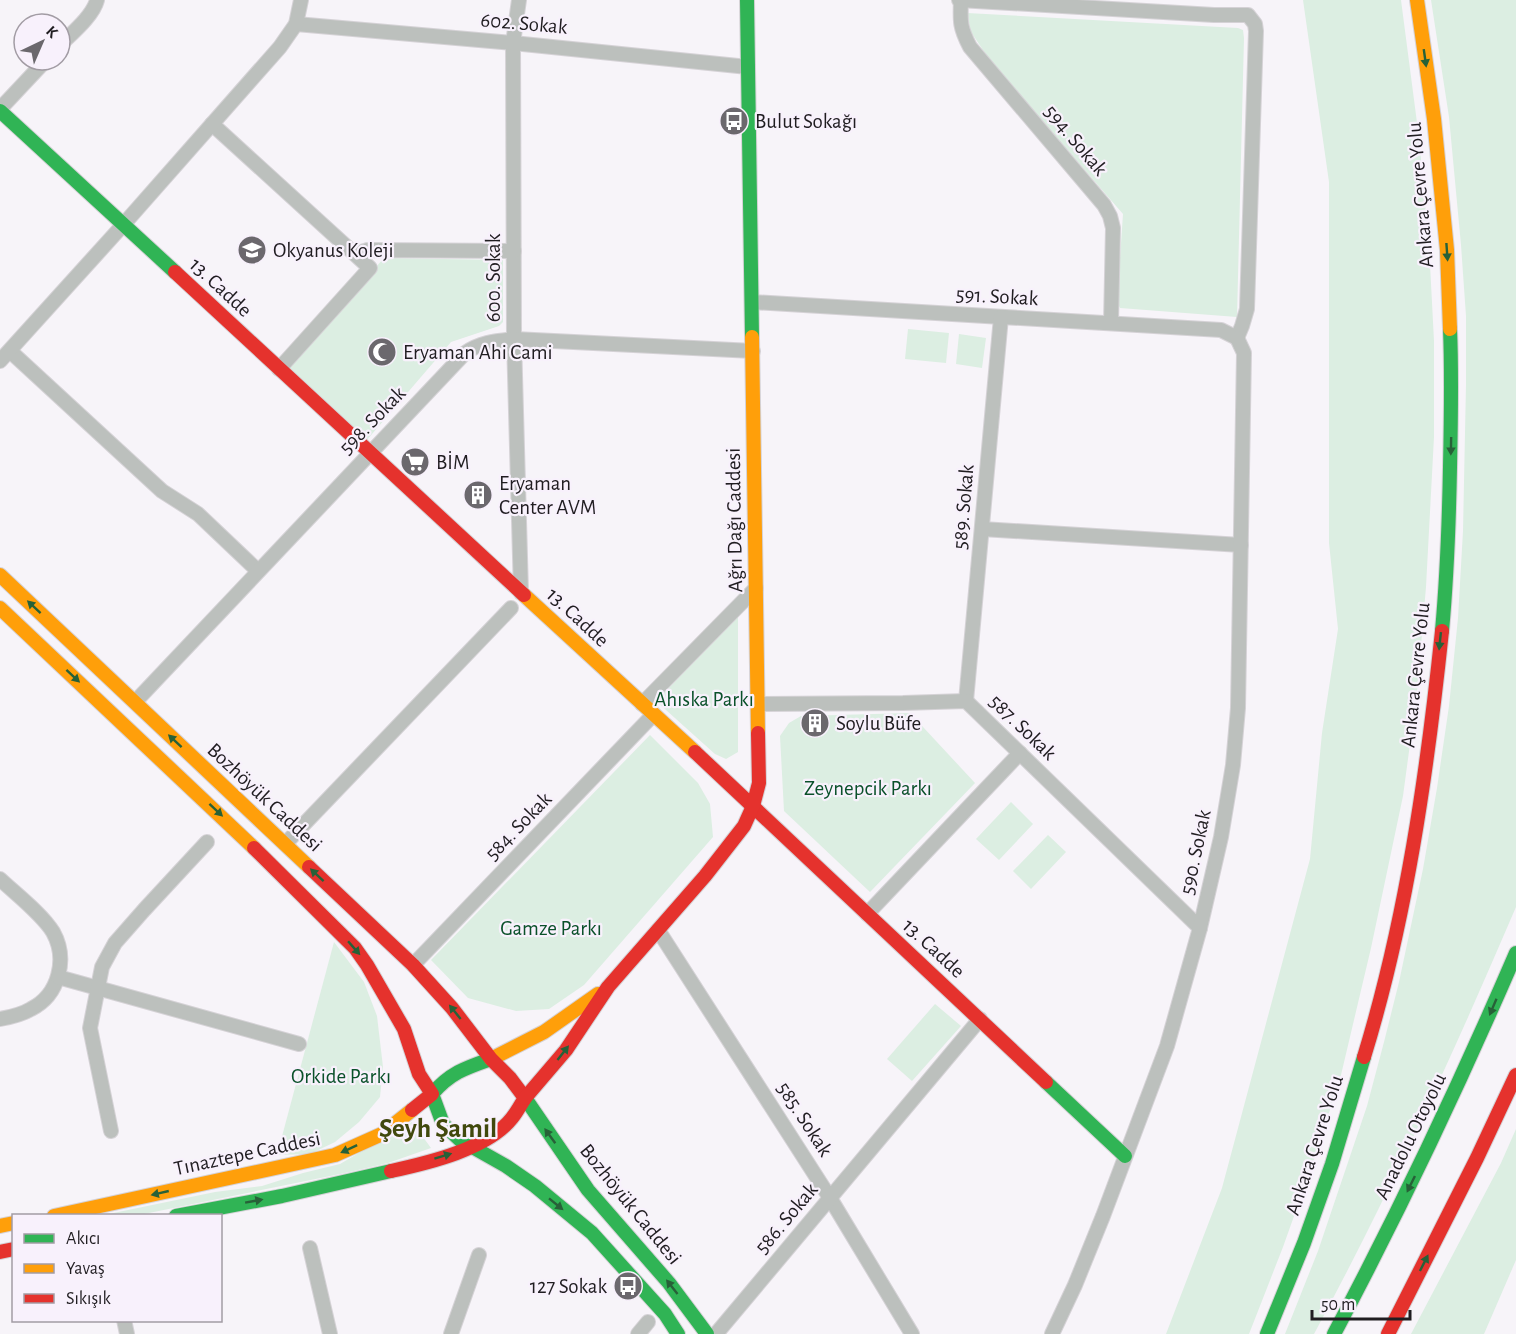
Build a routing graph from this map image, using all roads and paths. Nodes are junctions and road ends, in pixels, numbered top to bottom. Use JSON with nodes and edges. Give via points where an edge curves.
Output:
{"nodes":[{"id":1,"x":97,"y":0,"type":"edge"},
{"id":2,"x":301,"y":0,"type":"edge"},
{"id":3,"x":519,"y":0,"type":"edge"},
{"id":4,"x":747,"y":0,"type":"edge"},
{"id":5,"x":960,"y":0,"type":"edge"},
{"id":6,"x":1417,"y":0,"type":"edge"},
{"id":7,"x":296,"y":24,"type":"junction"},
{"id":8,"x":72,"y":33,"type":"edge"},
{"id":9,"x":513,"y":43,"type":"junction"},
{"id":10,"x":748,"y":67,"type":"junction"},
{"id":11,"x":35,"y":72,"type":"edge"},
{"id":12,"x":0,"y":110,"type":"edge"},
{"id":13,"x":212,"y":124,"type":"junction"},
{"id":14,"x":123,"y":225,"type":"junction"},
{"id":15,"x":514,"y":251,"type":"junction"},
{"id":16,"x":356,"y":254,"type":"junction"},
{"id":17,"x":752,"y":302,"type":"junction"},
{"id":18,"x":1001,"y":317,"type":"junction"},
{"id":19,"x":1110,"y":323,"type":"junction"},
{"id":20,"x":1237,"y":338,"type":"junction"},
{"id":21,"x":514,"y":339,"type":"junction"},
{"id":22,"x":753,"y":351,"type":"junction"},
{"id":23,"x":5,"y":356,"type":"edge"},
{"id":24,"x":279,"y":369,"type":"junction"},
{"id":25,"x":369,"y":453,"type":"junction"},
{"id":26,"x":982,"y":529,"type":"junction"},
{"id":27,"x":1241,"y":545,"type":"junction"},
{"id":28,"x":258,"y":571,"type":"junction"},
{"id":29,"x":0,"y":575,"type":"edge"},
{"id":30,"x":756,"y":588,"type":"junction"},
{"id":31,"x":522,"y":593,"type":"junction"},
{"id":32,"x":0,"y":608,"type":"edge"},
{"id":33,"x":511,"y":608,"type":"dead end"},
{"id":34,"x":966,"y":701,"type":"junction"},
{"id":35,"x":135,"y":702,"type":"junction"},
{"id":36,"x":642,"y":704,"type":"junction"},
{"id":37,"x":758,"y":704,"type":"junction"},
{"id":38,"x":653,"y":715,"type":"junction"},
{"id":39,"x":1020,"y":753,"type":"junction"},
{"id":40,"x":753,"y":806,"type":"junction"},
{"id":41,"x":207,"y":842,"type":"dead end"},
{"id":42,"x":285,"y":844,"type":"junction"},
{"id":43,"x":0,"y":879,"type":"edge"},
{"id":44,"x":867,"y":914,"type":"junction"},
{"id":45,"x":1200,"y":928,"type":"junction"},
{"id":46,"x":658,"y":930,"type":"junction"},
{"id":47,"x":1516,"y":953,"type":"edge"},
{"id":48,"x":413,"y":965,"type":"junction"},
{"id":49,"x":58,"y":977,"type":"junction"},
{"id":50,"x":608,"y":987,"type":"junction"},
{"id":51,"x":97,"y":988,"type":"junction"},
{"id":52,"x":0,"y":1019,"type":"edge"},
{"id":53,"x":980,"y":1019,"type":"junction"},
{"id":54,"x":299,"y":1044,"type":"dead end"},
{"id":55,"x":490,"y":1059,"type":"junction"},
{"id":56,"x":1516,"y":1075,"type":"edge"},
{"id":57,"x":432,"y":1094,"type":"junction"},
{"id":58,"x":525,"y":1098,"type":"junction"},
{"id":59,"x":111,"y":1131,"type":"dead end"},
{"id":60,"x":473,"y":1147,"type":"junction"},
{"id":61,"x":1125,"y":1156,"type":"junction"},
{"id":62,"x":830,"y":1198,"type":"junction"},
{"id":63,"x":59,"y":1214,"type":"edge"},
{"id":64,"x":182,"y":1214,"type":"edge"},
{"id":65,"x":310,"y":1248,"type":"dead end"},
{"id":66,"x":478,"y":1255,"type":"dead end"},
{"id":67,"x":648,"y":1322,"type":"dead end"},
{"id":68,"x":330,"y":1334,"type":"edge"},
{"id":69,"x":451,"y":1334,"type":"edge"},
{"id":70,"x":638,"y":1334,"type":"edge"},
{"id":71,"x":678,"y":1334,"type":"edge"},
{"id":72,"x":707,"y":1334,"type":"edge"},
{"id":73,"x":716,"y":1334,"type":"edge"},
{"id":74,"x":912,"y":1334,"type":"edge"},
{"id":75,"x":1052,"y":1334,"type":"edge"},
{"id":76,"x":1268,"y":1334,"type":"edge"},
{"id":77,"x":1334,"y":1334,"type":"edge"},
{"id":78,"x":1388,"y":1334,"type":"edge"}],
"edges":[{"from":1,"to":8,"type":"street"},
{"from":2,"to":7,"type":"street"},
{"from":3,"to":9,"type":"street","name":"600. Sokak"},
{"from":4,"to":10,"type":"main road","name":"Ağrı Dağı Caddesi"},
{"from":5,"to":19,"type":"street","name":"594. Sokak","via":[[960,23],[970,47],[1110,216]]},
{"from":5,"to":20,"type":"street","via":[[1248,15],[1256,31],[1247,309]]},
{"from":6,"to":76,"type":"main road","name":"Ankara Çevre Yolu","one_way":true,"via":[[1447,250],[1452,379],[1446,578],[1437,678],[1417,827],[1371,1035],[1332,1164]]},
{"from":7,"to":9,"type":"street","name":"602. Sokak"},
{"from":7,"to":13,"type":"street"},
{"from":9,"to":10,"type":"street","name":"602. Sokak"},
{"from":9,"to":15,"type":"street","name":"600. Sokak"},
{"from":10,"to":17,"type":"main road","name":"Ağrı Dağı Caddesi"},
{"from":11,"to":12,"type":"street"},
{"from":12,"to":14,"type":"main road","name":"13. Cadde"},
{"from":13,"to":14,"type":"street"},
{"from":13,"to":16,"type":"street"},
{"from":14,"to":23,"type":"street"},
{"from":14,"to":24,"type":"main road","name":"13. Cadde"},
{"from":15,"to":16,"type":"street","via":[[368,250]]},
{"from":15,"to":21,"type":"street","name":"600. Sokak"},
{"from":16,"to":24,"type":"street","via":[[370,268]]},
{"from":17,"to":18,"type":"street","name":"591. Sokak"},
{"from":17,"to":22,"type":"main road","name":"Ağrı Dağı Caddesi"},
{"from":18,"to":19,"type":"street","name":"591. Sokak"},
{"from":18,"to":26,"type":"street","name":"589. Sokak"},
{"from":19,"to":20,"type":"street","name":"591. Sokak","via":[[1221,330]]},
{"from":20,"to":27,"type":"street","name":"590. Sokak","via":[[1244,353]]},
{"from":21,"to":22,"type":"street","name":"598. Sokak"},
{"from":21,"to":25,"type":"street","name":"598. Sokak","via":[[489,341],[465,353]]},
{"from":21,"to":31,"type":"street","name":"600. Sokak"},
{"from":22,"to":30,"type":"main road","name":"Ağrı Dağı Caddesi"},
{"from":23,"to":28,"type":"street","via":[[162,491],[198,514]]},
{"from":24,"to":25,"type":"main road","name":"13. Cadde"},
{"from":25,"to":28,"type":"street","name":"598. Sokak"},
{"from":25,"to":31,"type":"main road","name":"13. Cadde"},
{"from":26,"to":27,"type":"street"},
{"from":26,"to":34,"type":"street","name":"589. Sokak"},
{"from":27,"to":45,"type":"street","name":"590. Sokak","via":[[1233,765]]},
{"from":28,"to":35,"type":"street","name":"598. Sokak"},
{"from":35,"to":29,"type":"main road","name":"Bozhöyük Caddesi","one_way":true},
{"from":30,"to":36,"type":"street"},
{"from":30,"to":37,"type":"main road","name":"Ağrı Dağı Caddesi"},
{"from":31,"to":36,"type":"main road","name":"13. Cadde"},
{"from":32,"to":57,"type":"main road","name":"Bozhöyük Caddesi","one_way":true,"via":[[227,821],[355,948],[407,1035],[419,1074]]},
{"from":33,"to":42,"type":"street"},
{"from":34,"to":37,"type":"street","name":"587. Sokak"},
{"from":34,"to":39,"type":"street","name":"587. Sokak"},
{"from":42,"to":35,"type":"main road","name":"Bozhöyük Caddesi","one_way":true},
{"from":36,"to":38,"type":"main road","name":"13. Cadde"},
{"from":37,"to":40,"type":"main road","name":"Ağrı Dağı Caddesi","via":[[759,783]]},
{"from":38,"to":40,"type":"main road","name":"13. Cadde"},
{"from":38,"to":48,"type":"street","name":"584. Sokak"},
{"from":39,"to":44,"type":"street"},
{"from":39,"to":45,"type":"street","name":"587. Sokak"},
{"from":40,"to":44,"type":"main road","name":"13. Cadde"},
{"from":40,"to":46,"type":"main road","name":"Ağrı Dağı Caddesi","via":[[744,826]]},
{"from":41,"to":51,"type":"street","via":[[115,943],[102,967]]},
{"from":48,"to":42,"type":"main road","name":"Bozhöyük Caddesi","one_way":true},
{"from":43,"to":49,"type":"street","via":[[52,931],[60,960]]},
{"from":44,"to":53,"type":"main road","name":"13. Cadde"},
{"from":45,"to":61,"type":"street","name":"590. Sokak","via":[[1167,1046]]},
{"from":46,"to":50,"type":"main road","name":"Ağrı Dağı Caddesi"},
{"from":46,"to":62,"type":"street","name":"585. Sokak"},
{"from":47,"to":77,"type":"main road","name":"Anadolu Otoyolu","one_way":true,"via":[[1435,1136]]},
{"from":55,"to":48,"type":"main road","name":"Bozhöyük Caddesi","one_way":true},
{"from":49,"to":51,"type":"street"},
{"from":49,"to":52,"type":"street","via":[[42,1002],[24,1013]]},
{"from":50,"to":55,"type":"main road","name":"Ağrı Dağı Caddesi","via":[[544,1032]]},
{"from":58,"to":50,"type":"main road","name":"Ağrı Dağı Caddesi","one_way":true,"via":[[566,1050]]},
{"from":51,"to":54,"type":"street"},
{"from":51,"to":59,"type":"street","via":[[90,1028]]},
{"from":53,"to":61,"type":"main road","name":"13. Cadde"},
{"from":53,"to":62,"type":"street","name":"586. Sokak"},
{"from":55,"to":57,"type":"main road","via":[[455,1071]]},
{"from":55,"to":58,"type":"main road"},
{"from":78,"to":56,"type":"main road","one_way":true},
{"from":57,"to":60,"type":"main road","via":[[442,1124]]},
{"from":57,"to":63,"type":"main road","name":"Tınaztepe Caddesi","one_way":true,"via":[[382,1134],[335,1155]]},
{"from":58,"to":60,"type":"main road","via":[[503,1127]]},
{"from":72,"to":58,"type":"main road","name":"Bozhöyük Caddesi","one_way":true,"via":[[669,1283],[588,1190]]},
{"from":64,"to":60,"type":"main road","one_way":true,"via":[[409,1167]]},
{"from":60,"to":71,"type":"main road","one_way":true,"via":[[535,1186],[592,1233],[665,1314]]},
{"from":61,"to":75,"type":"street","name":"590. Sokak"},
{"from":62,"to":73,"type":"street","name":"586. Sokak"},
{"from":62,"to":74,"type":"street","name":"585. Sokak"},
{"from":65,"to":68,"type":"street"},
{"from":66,"to":69,"type":"street"},
{"from":67,"to":70,"type":"street"}]}
